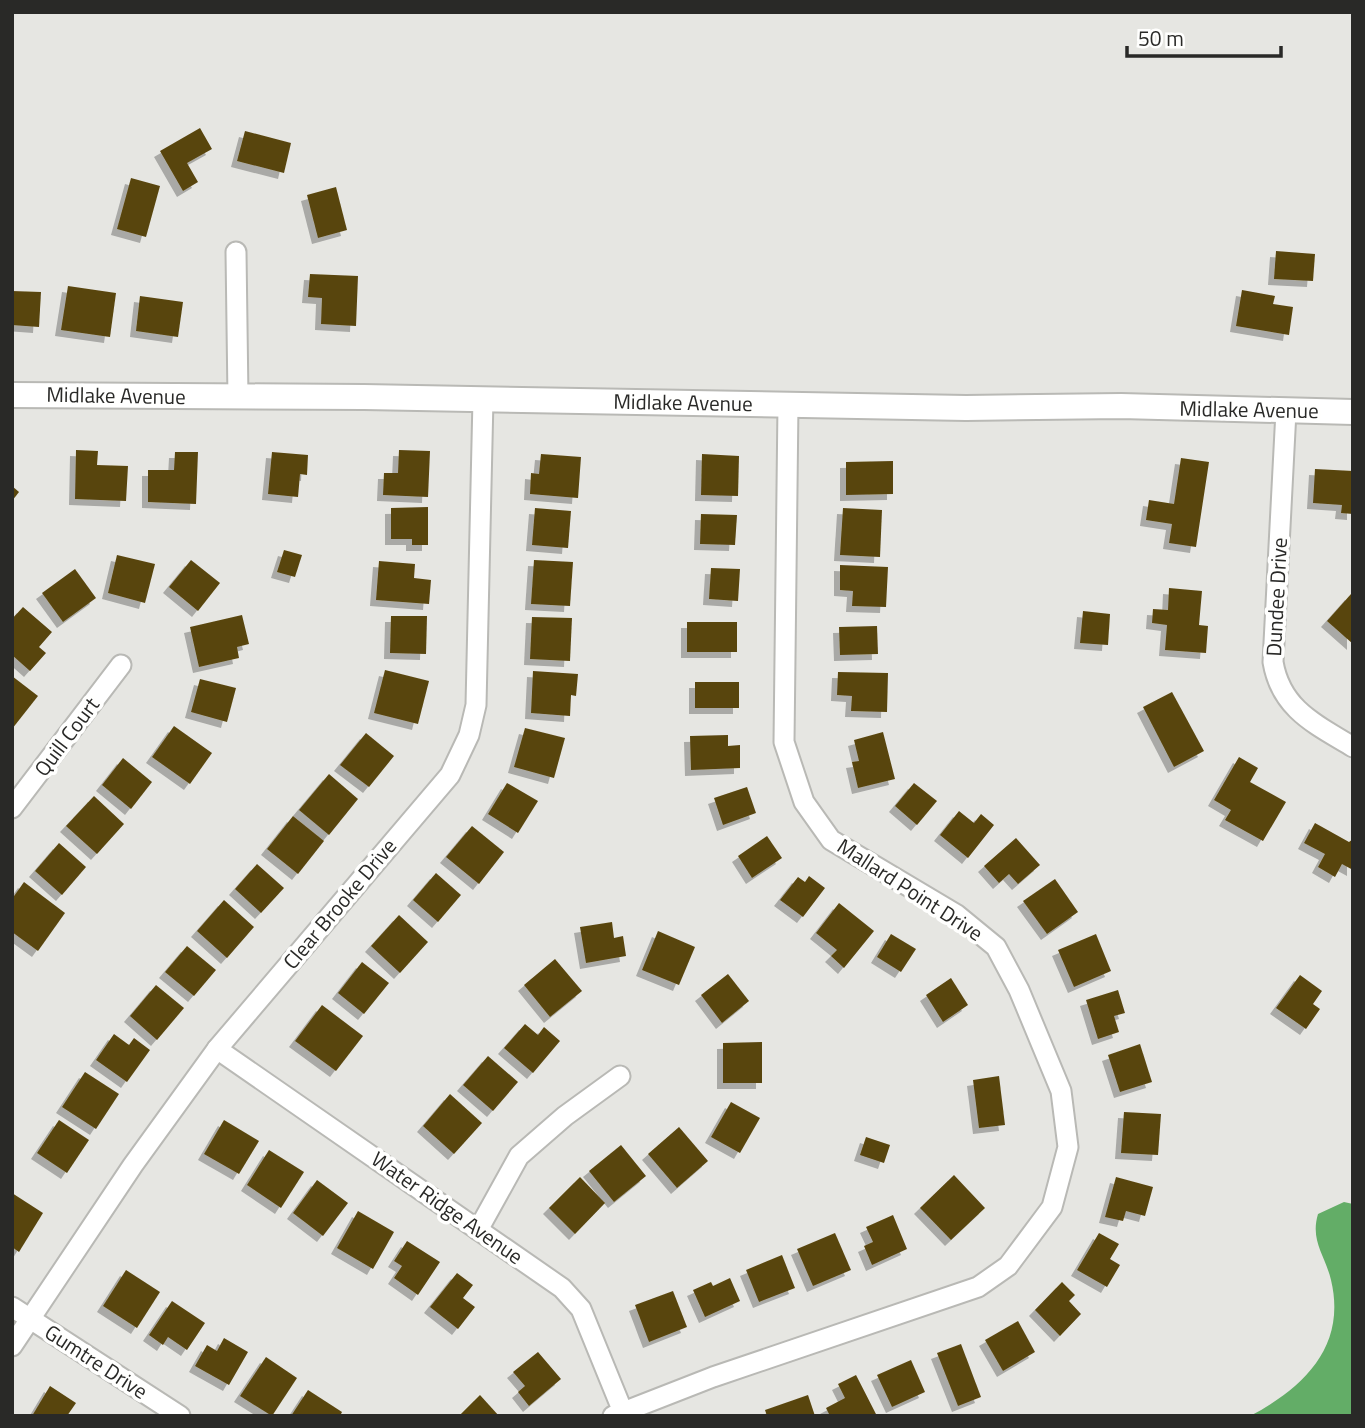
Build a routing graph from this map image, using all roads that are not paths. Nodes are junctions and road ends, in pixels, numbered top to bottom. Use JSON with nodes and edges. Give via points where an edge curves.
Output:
{"nodes":[{"id":1,"x":236,"y":252,"type":"dead end"},
{"id":2,"x":12,"y":395,"type":"edge"},
{"id":3,"x":237,"y":398,"type":"junction"},
{"id":4,"x":483,"y":399,"type":"junction"},
{"id":5,"x":788,"y":404,"type":"junction"},
{"id":6,"x":1286,"y":411,"type":"junction"},
{"id":7,"x":1353,"y":412,"type":"edge"},
{"id":8,"x":121,"y":666,"type":"dead end"},
{"id":9,"x":1353,"y":747,"type":"edge"},
{"id":10,"x":12,"y":808,"type":"edge"},
{"id":11,"x":217,"y":1049,"type":"junction"},
{"id":12,"x":620,"y":1076,"type":"dead end"},
{"id":13,"x":478,"y":1230,"type":"junction"},
{"id":14,"x":12,"y":1307,"type":"edge"},
{"id":15,"x":32,"y":1321,"type":"junction"},
{"id":16,"x":12,"y":1346,"type":"edge"},
{"id":17,"x":618,"y":1414,"type":"edge"},
{"id":18,"x":180,"y":1416,"type":"edge"}],
"edges":[{"from":1,"to":3,"type":"street"},
{"from":2,"to":3,"type":"street","name":"Midlake Avenue"},
{"from":3,"to":4,"type":"street","name":"Midlake Avenue"},
{"from":4,"to":5,"type":"street","name":"Midlake Avenue"},
{"from":4,"to":11,"type":"street","name":"Clear Brooke Drive","via":[[477,677],[469,735],[450,775]]},
{"from":5,"to":6,"type":"street","name":"Midlake Avenue"},
{"from":5,"to":17,"type":"street","name":"Mallard Point Drive","via":[[784,742],[804,802],[831,840],[957,915],[996,947],[1061,1091],[1068,1147],[1052,1207],[1008,1266],[978,1287]]},
{"from":6,"to":7,"type":"street","name":"Midlake Avenue"},
{"from":6,"to":9,"type":"street","name":"Dundee Drive","via":[[1273,662],[1276,682],[1297,710]]},
{"from":8,"to":10,"type":"street","name":"Quill Court"},
{"from":11,"to":13,"type":"street","name":"Water Ridge Avenue"},
{"from":11,"to":15,"type":"street","name":"Clear Brooke Drive","via":[[133,1165]]},
{"from":12,"to":13,"type":"street","via":[[519,1156]]},
{"from":13,"to":17,"type":"street","name":"Water Ridge Avenue","via":[[562,1287],[581,1309]]},
{"from":14,"to":15,"type":"street","name":"Gumtre Drive"},
{"from":15,"to":16,"type":"street","name":"Clear Brooke Drive"},
{"from":15,"to":18,"type":"street","name":"Gumtre Drive"}]}
